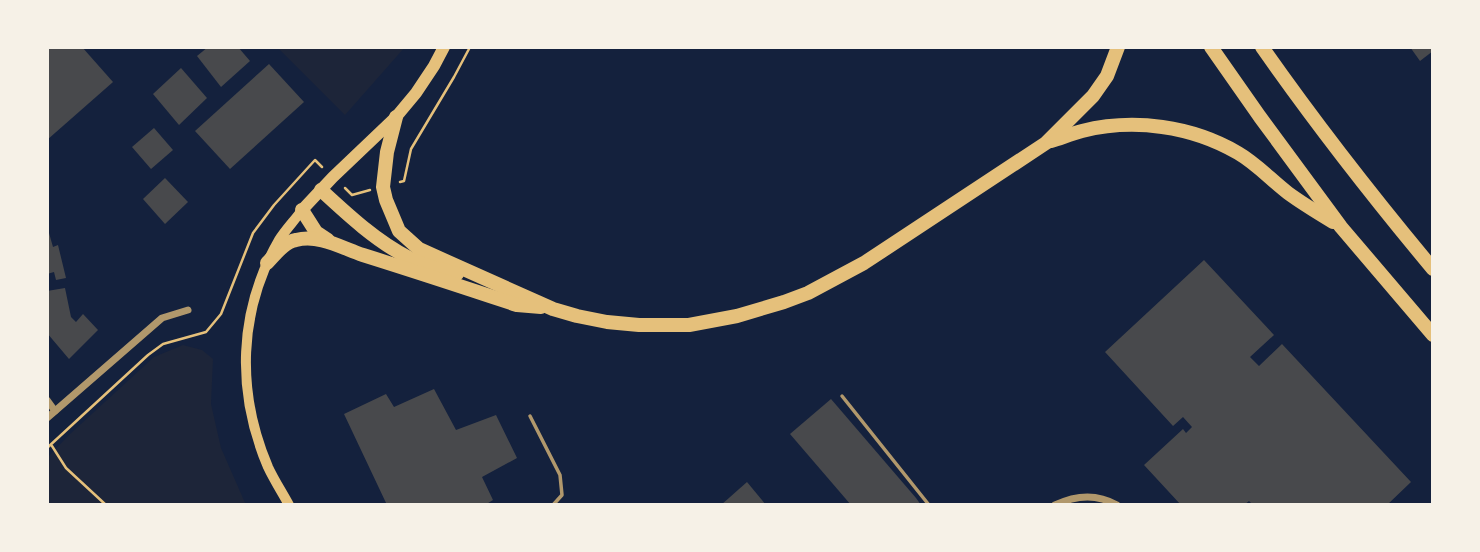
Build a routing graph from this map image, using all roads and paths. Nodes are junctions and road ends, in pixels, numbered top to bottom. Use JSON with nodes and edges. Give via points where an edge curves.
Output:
{"nodes":[{"id":1,"x":444,"y":47,"type":"edge"},
{"id":2,"x":470,"y":47,"type":"edge"},
{"id":3,"x":1118,"y":47,"type":"edge"},
{"id":4,"x":1211,"y":47,"type":"edge"},
{"id":5,"x":1262,"y":47,"type":"edge"},
{"id":6,"x":396,"y":117,"type":"junction"},
{"id":7,"x":1046,"y":143,"type":"junction"},
{"id":8,"x":383,"y":187,"type":"junction"},
{"id":9,"x":321,"y":190,"type":"junction"},
{"id":10,"x":302,"y":210,"type":"junction"},
{"id":11,"x":1341,"y":227,"type":"junction"},
{"id":12,"x":253,"y":233,"type":"dead end"},
{"id":13,"x":332,"y":243,"type":"junction"},
{"id":14,"x":267,"y":263,"type":"junction"},
{"id":15,"x":1433,"y":269,"type":"edge"},
{"id":16,"x":512,"y":289,"type":"junction"},
{"id":17,"x":553,"y":309,"type":"junction"},
{"id":18,"x":188,"y":310,"type":"dead end"},
{"id":19,"x":1433,"y":335,"type":"edge"},
{"id":20,"x":842,"y":396,"type":"dead end"},
{"id":21,"x":47,"y":400,"type":"edge"},
{"id":22,"x":54,"y":411,"type":"junction"},
{"id":23,"x":530,"y":416,"type":"dead end"},
{"id":24,"x":47,"y":418,"type":"edge"},
{"id":25,"x":51,"y":445,"type":"junction"},
{"id":26,"x":47,"y":448,"type":"edge"},
{"id":27,"x":106,"y":505,"type":"edge"},
{"id":28,"x":289,"y":505,"type":"edge"},
{"id":29,"x":553,"y":505,"type":"edge"},
{"id":30,"x":929,"y":505,"type":"edge"},
{"id":31,"x":1055,"y":505,"type":"edge"},
{"id":32,"x":1117,"y":505,"type":"edge"}],
"edges":[{"from":1,"to":6,"type":"main road"},
{"from":2,"to":8,"type":"path","via":[[411,149],[404,181]]},
{"from":3,"to":7,"type":"highway","via":[[1093,96]]},
{"from":4,"to":11,"type":"highway"},
{"from":5,"to":15,"type":"highway"},
{"from":6,"to":8,"type":"highway"},
{"from":6,"to":9,"type":"main road"},
{"from":7,"to":11,"type":"highway","via":[[1107,127],[1156,126],[1190,132],[1238,153]]},
{"from":7,"to":17,"type":"highway","via":[[864,263],[808,293],[758,311],[689,324],[639,326]]},
{"from":8,"to":16,"type":"highway","via":[[400,231],[419,249]]},
{"from":9,"to":10,"type":"main road"},
{"from":9,"to":16,"type":"highway","via":[[411,260]]},
{"from":10,"to":13,"type":"highway","via":[[316,232]]},
{"from":10,"to":14,"type":"main road"},
{"from":11,"to":19,"type":"highway"},
{"from":12,"to":25,"type":"path","via":[[220,314],[206,332],[163,344]]},
{"from":13,"to":14,"type":"highway","via":[[294,240]]},
{"from":13,"to":17,"type":"highway","via":[[517,305]]},
{"from":14,"to":28,"type":"main road","via":[[248,321],[245,371],[260,445]]},
{"from":16,"to":17,"type":"highway"},
{"from":18,"to":22,"type":"street","via":[[162,318]]},
{"from":20,"to":30,"type":"lane"},
{"from":21,"to":22,"type":"street"},
{"from":22,"to":24,"type":"street"},
{"from":23,"to":29,"type":"lane","via":[[560,475],[562,495]]},
{"from":25,"to":26,"type":"path"},
{"from":25,"to":27,"type":"path","via":[[66,468]]},
{"from":31,"to":32,"type":"street","via":[[1087,496]]}]}
